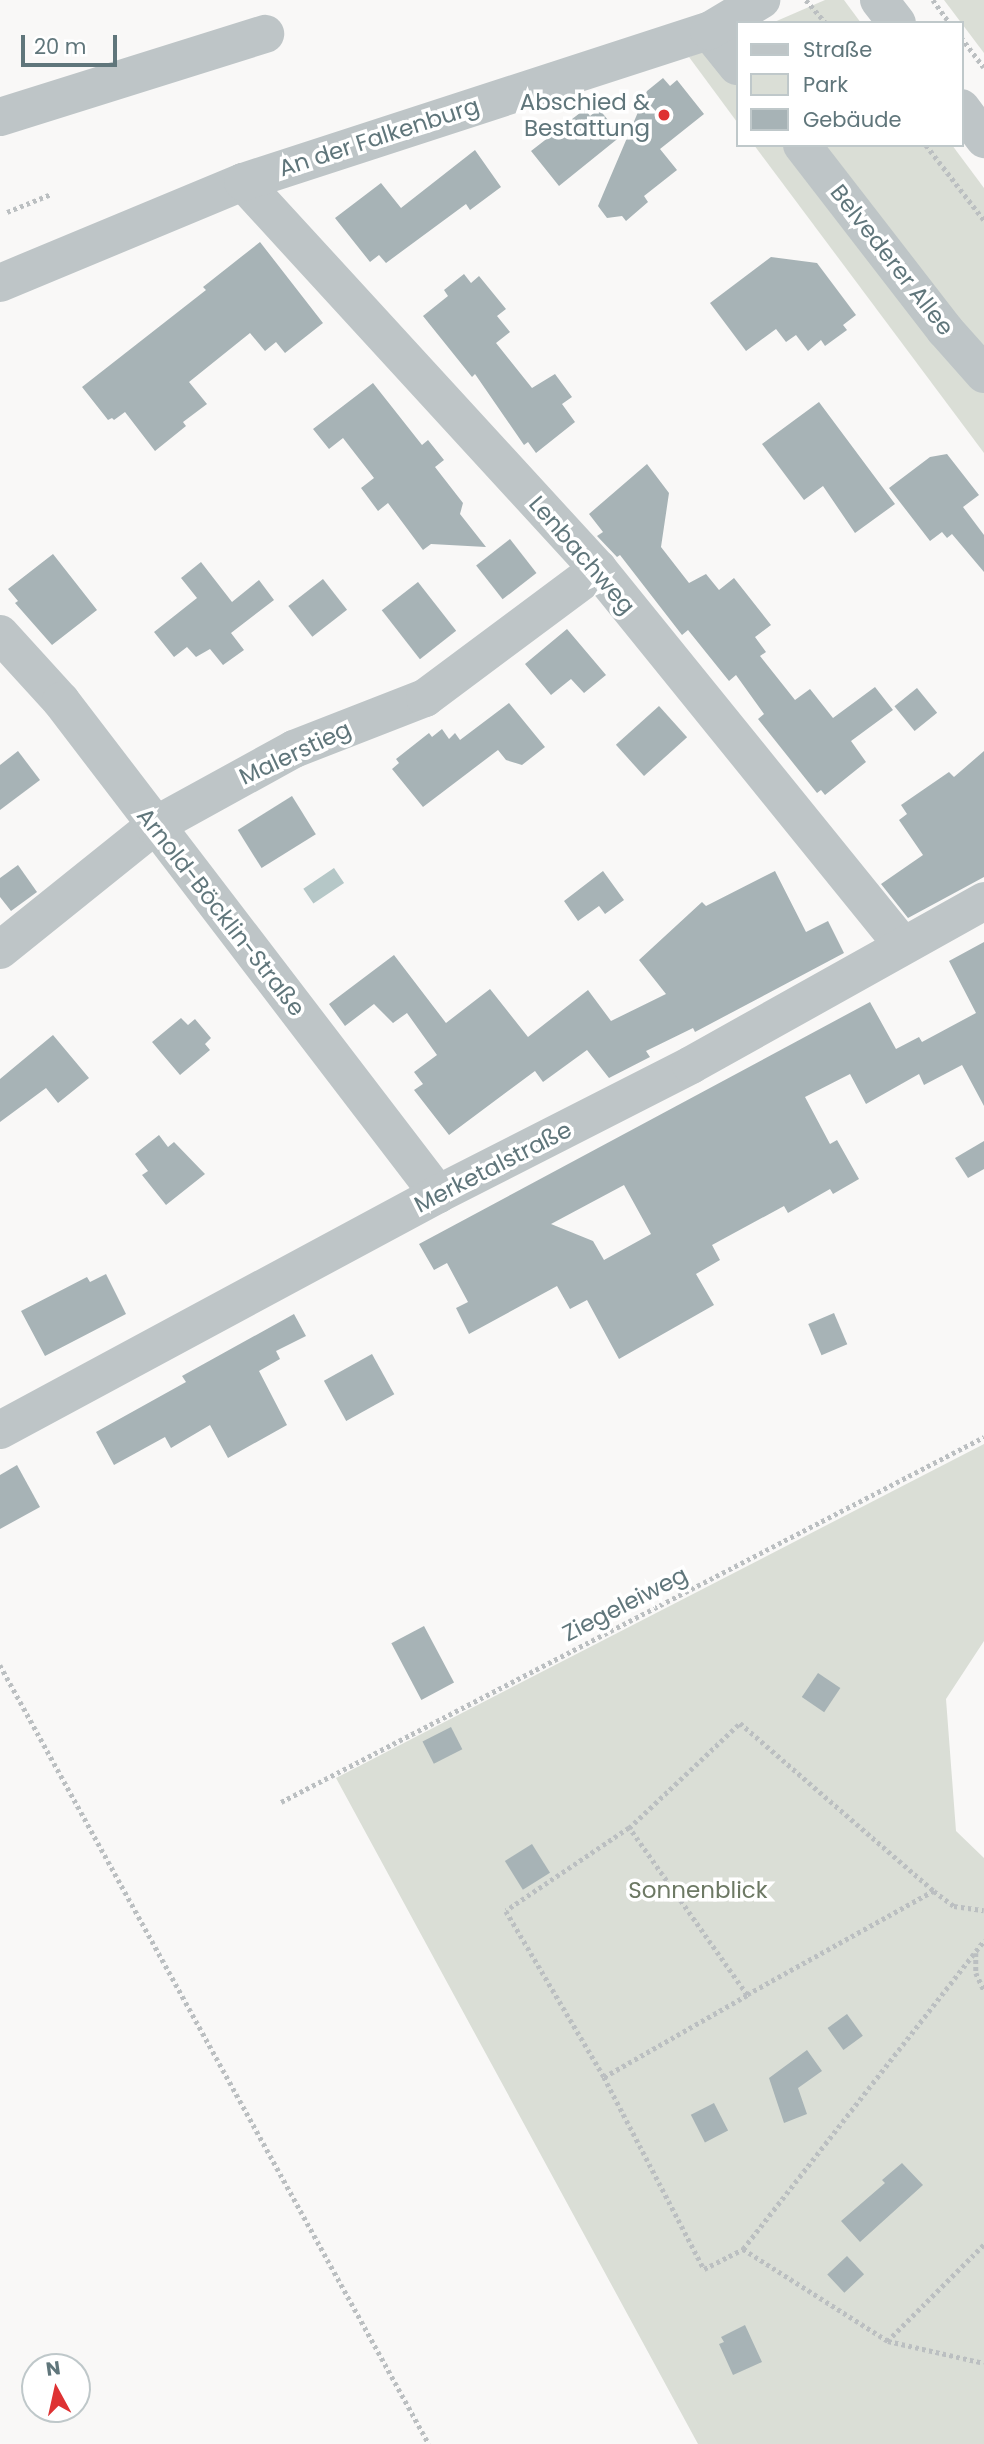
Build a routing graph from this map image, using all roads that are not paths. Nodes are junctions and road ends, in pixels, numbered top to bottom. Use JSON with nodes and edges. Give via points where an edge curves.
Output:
{"nodes":[{"id":1,"x":761,"y":0,"type":"edge"},
{"id":2,"x":879,"y":0,"type":"edge"},
{"id":3,"x":895,"y":21,"type":"edge"},
{"id":4,"x":709,"y":31,"type":"junction"},
{"id":5,"x":265,"y":34,"type":"dead end"},
{"id":6,"x":736,"y":65,"type":"edge"},
{"id":7,"x":963,"y":111,"type":"edge"},
{"id":8,"x":0,"y":117,"type":"edge"},
{"id":9,"x":984,"y":139,"type":"edge"},
{"id":10,"x":804,"y":147,"type":"edge"},
{"id":11,"x":243,"y":182,"type":"junction"},
{"id":12,"x":0,"y":284,"type":"edge"},
{"id":13,"x":984,"y":374,"type":"edge"},
{"id":14,"x":598,"y":569,"type":"junction"},
{"id":15,"x":0,"y":634,"type":"edge"},
{"id":16,"x":154,"y":826,"type":"junction"},
{"id":17,"x":984,"y":901,"type":"edge"},
{"id":18,"x":902,"y":945,"type":"junction"},
{"id":19,"x":0,"y":950,"type":"edge"},
{"id":20,"x":438,"y":1194,"type":"junction"},
{"id":21,"x":0,"y":1430,"type":"edge"}],
"edges":[{"from":1,"to":4,"type":"street","name":"An der Falkenburg"},
{"from":2,"to":3,"type":"street"},
{"from":4,"to":6,"type":"street"},
{"from":4,"to":11,"type":"street","name":"An der Falkenburg"},
{"from":5,"to":8,"type":"street"},
{"from":7,"to":9,"type":"street"},
{"from":10,"to":13,"type":"street","name":"Belvederer Allee"},
{"from":11,"to":12,"type":"street","name":"An der Falkenburg","via":[[70,243]]},
{"from":11,"to":14,"type":"street","name":"Lenbachweg"},
{"from":14,"to":16,"type":"street","name":"Malerstieg","via":[[425,698],[294,749]]},
{"from":14,"to":18,"type":"street","name":"Lenbachweg"},
{"from":15,"to":16,"type":"street","name":"Arnold-Böcklin-Straße","via":[[61,701]]},
{"from":16,"to":19,"type":"street","name":"Malerstieg"},
{"from":16,"to":20,"type":"street","name":"Arnold-Böcklin-Straße"},
{"from":17,"to":18,"type":"street","name":"Merketalstraße"},
{"from":18,"to":20,"type":"street","name":"Merketalstraße","via":[[691,1065]]},
{"from":20,"to":21,"type":"street","name":"Merketalstraße"}]}
